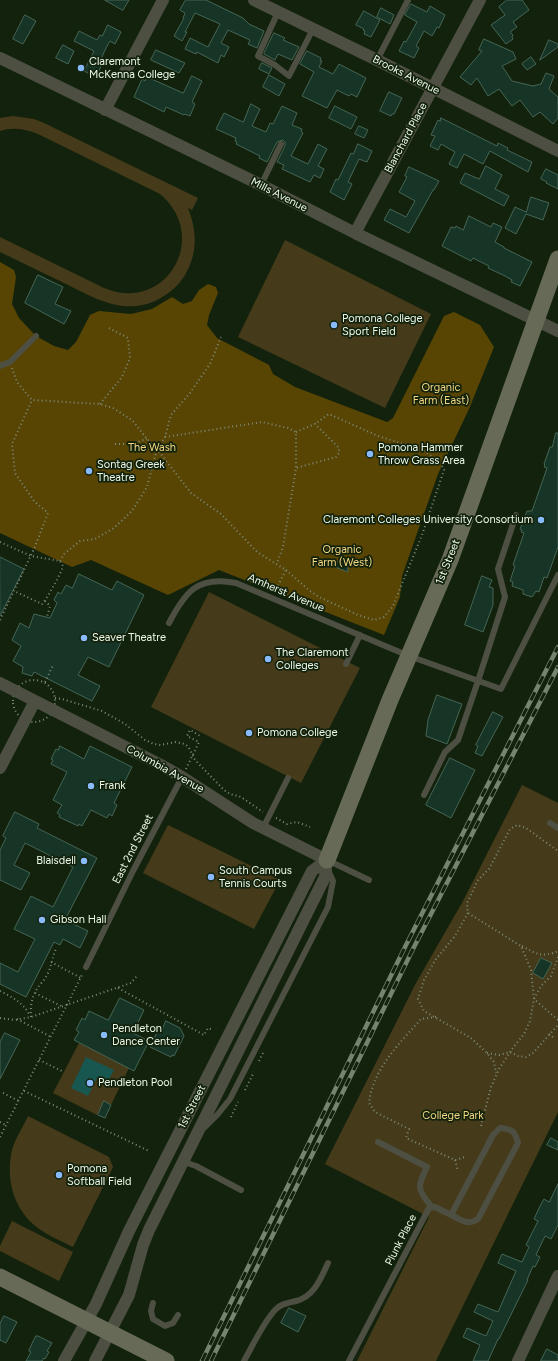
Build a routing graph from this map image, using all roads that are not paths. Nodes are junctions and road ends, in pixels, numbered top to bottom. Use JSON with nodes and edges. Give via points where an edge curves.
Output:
{"nodes":[{"id":1,"x":163,"y":0,"type":"edge"},
{"id":2,"x":254,"y":0,"type":"edge"},
{"id":3,"x":408,"y":0,"type":"edge"},
{"id":4,"x":480,"y":0,"type":"edge"},
{"id":5,"x":278,"y":12,"type":"junction"},
{"id":6,"x":313,"y":29,"type":"junction"},
{"id":7,"x":0,"y":58,"type":"edge"},
{"id":8,"x":377,"y":60,"type":"junction"},
{"id":9,"x":433,"y":89,"type":"junction"},
{"id":10,"x":105,"y":110,"type":"junction"},
{"id":11,"x":281,"y":144,"type":"dead end"},
{"id":12,"x":558,"y":151,"type":"edge"},
{"id":13,"x":261,"y":185,"type":"junction"},
{"id":14,"x":355,"y":233,"type":"junction"},
{"id":15,"x":558,"y":259,"type":"edge"},
{"id":16,"x":536,"y":321,"type":"junction"},
{"id":17,"x":558,"y":331,"type":"edge"},
{"id":18,"x":36,"y":336,"type":"dead end"},
{"id":19,"x":0,"y":366,"type":"edge"},
{"id":20,"x":516,"y":515,"type":"dead end"},
{"id":21,"x":558,"y":575,"type":"edge"},
{"id":22,"x":169,"y":623,"type":"dead end"},
{"id":23,"x":360,"y":635,"type":"junction"},
{"id":24,"x":409,"y":656,"type":"junction"},
{"id":25,"x":346,"y":664,"type":"dead end"},
{"id":26,"x":478,"y":681,"type":"junction"},
{"id":27,"x":0,"y":683,"type":"edge"},
{"id":28,"x":35,"y":701,"type":"junction"},
{"id":29,"x":0,"y":768,"type":"edge"},
{"id":30,"x":182,"y":777,"type":"junction"},
{"id":31,"x":288,"y":778,"type":"dead end"},
{"id":32,"x":424,"y":795,"type":"dead end"},
{"id":33,"x":550,"y":823,"type":"dead end"},
{"id":34,"x":263,"y":828,"type":"junction"},
{"id":35,"x":558,"y":828,"type":"edge"},
{"id":36,"x":327,"y":863,"type":"junction"},
{"id":37,"x":369,"y":880,"type":"dead end"},
{"id":38,"x":86,"y":967,"type":"road end"},
{"id":39,"x":378,"y":1142,"type":"dead end"},
{"id":40,"x":184,"y":1162,"type":"junction"},
{"id":41,"x":241,"y":1190,"type":"dead end"},
{"id":42,"x":432,"y":1207,"type":"junction"},
{"id":43,"x":451,"y":1215,"type":"junction"},
{"id":44,"x":328,"y":1263,"type":"dead end"},
{"id":45,"x":558,"y":1276,"type":"edge"},
{"id":46,"x":0,"y":1277,"type":"edge"},
{"id":47,"x":153,"y":1303,"type":"dead end"},
{"id":48,"x":178,"y":1315,"type":"dead end"},
{"id":49,"x":86,"y":1320,"type":"junction"},
{"id":50,"x":110,"y":1332,"type":"junction"},
{"id":51,"x":64,"y":1361,"type":"edge"},
{"id":52,"x":95,"y":1361,"type":"edge"},
{"id":53,"x":166,"y":1361,"type":"edge"},
{"id":54,"x":244,"y":1361,"type":"edge"},
{"id":55,"x":350,"y":1361,"type":"edge"},
{"id":56,"x":518,"y":1361,"type":"edge"}],
"edges":[{"from":1,"to":10,"type":"street"},
{"from":2,"to":5,"type":"street","name":"Brooks Avenue"},
{"from":3,"to":8,"type":"lane"},
{"from":4,"to":9,"type":"street","name":"Blanchard Place"},
{"from":5,"to":6,"type":"street","name":"Brooks Avenue"},
{"from":5,"to":6,"type":"lane","via":[[258,56],[289,76]]},
{"from":6,"to":8,"type":"street","name":"Brooks Avenue"},
{"from":7,"to":10,"type":"street","name":"Mills Avenue"},
{"from":8,"to":9,"type":"street","name":"Brooks Avenue"},
{"from":9,"to":12,"type":"street","name":"Brooks Avenue"},
{"from":9,"to":14,"type":"street","name":"Blanchard Place"},
{"from":10,"to":13,"type":"street","name":"Mills Avenue"},
{"from":11,"to":13,"type":"lane"},
{"from":13,"to":14,"type":"street","name":"Mills Avenue"},
{"from":14,"to":16,"type":"street","name":"Mills Avenue"},
{"from":15,"to":16,"type":"street","name":"1st Street"},
{"from":16,"to":17,"type":"street","name":"Mills Avenue"},
{"from":16,"to":24,"type":"street","name":"1st Street","via":[[450,560]]},
{"from":18,"to":19,"type":"lane","via":[[10,362]]},
{"from":20,"to":26,"type":"lane","via":[[498,569],[505,597]]},
{"from":21,"to":26,"type":"lane","name":"Amherst Avenue","via":[[501,689]]},
{"from":22,"to":23,"type":"lane","name":"Amherst Avenue","via":[[186,595],[194,588],[214,580],[236,583]]},
{"from":23,"to":24,"type":"lane","name":"Amherst Avenue"},
{"from":23,"to":25,"type":"lane"},
{"from":24,"to":26,"type":"lane","name":"Amherst Avenue"},
{"from":24,"to":36,"type":"street","name":"1st Street","via":[[367,756]]},
{"from":26,"to":32,"type":"lane","via":[[458,740],[445,752]]},
{"from":27,"to":28,"type":"street","name":"Columbia Avenue"},
{"from":28,"to":29,"type":"street"},
{"from":28,"to":30,"type":"street","name":"Columbia Avenue"},
{"from":30,"to":34,"type":"street","name":"Columbia Avenue"},
{"from":30,"to":38,"type":"lane","name":"East 2nd Street"},
{"from":31,"to":34,"type":"lane"},
{"from":33,"to":35,"type":"lane"},
{"from":34,"to":36,"type":"street","name":"Columbia Avenue"},
{"from":36,"to":37,"type":"lane"},
{"from":36,"to":40,"type":"street","name":"1st Street","via":[[325,877]]},
{"from":36,"to":49,"type":"street","name":"1st Street","via":[[312,871],[128,1231],[96,1304]]},
{"from":39,"to":42,"type":"lane","via":[[427,1167],[420,1182],[423,1196]]},
{"from":40,"to":41,"type":"lane"},
{"from":40,"to":50,"type":"street","name":"1st Street","via":[[149,1230],[129,1295]]},
{"from":42,"to":43,"type":"lane"},
{"from":42,"to":55,"type":"lane","name":"Plunk Place","via":[[429,1208]]},
{"from":43,"to":43,"type":"lane","via":[[493,1135],[500,1128],[510,1129],[516,1135],[518,1143],[478,1219],[467,1223]]},
{"from":44,"to":54,"type":"lane","via":[[318,1286],[308,1296],[281,1304],[276,1309]]},
{"from":45,"to":56,"type":"street"},
{"from":46,"to":49,"type":"street"},
{"from":47,"to":48,"type":"lane","via":[[153,1319],[165,1326],[173,1324]]},
{"from":49,"to":50,"type":"street"},
{"from":49,"to":51,"type":"street","name":"1st Street"},
{"from":50,"to":52,"type":"street","name":"1st Street"},
{"from":50,"to":53,"type":"street"}]}
